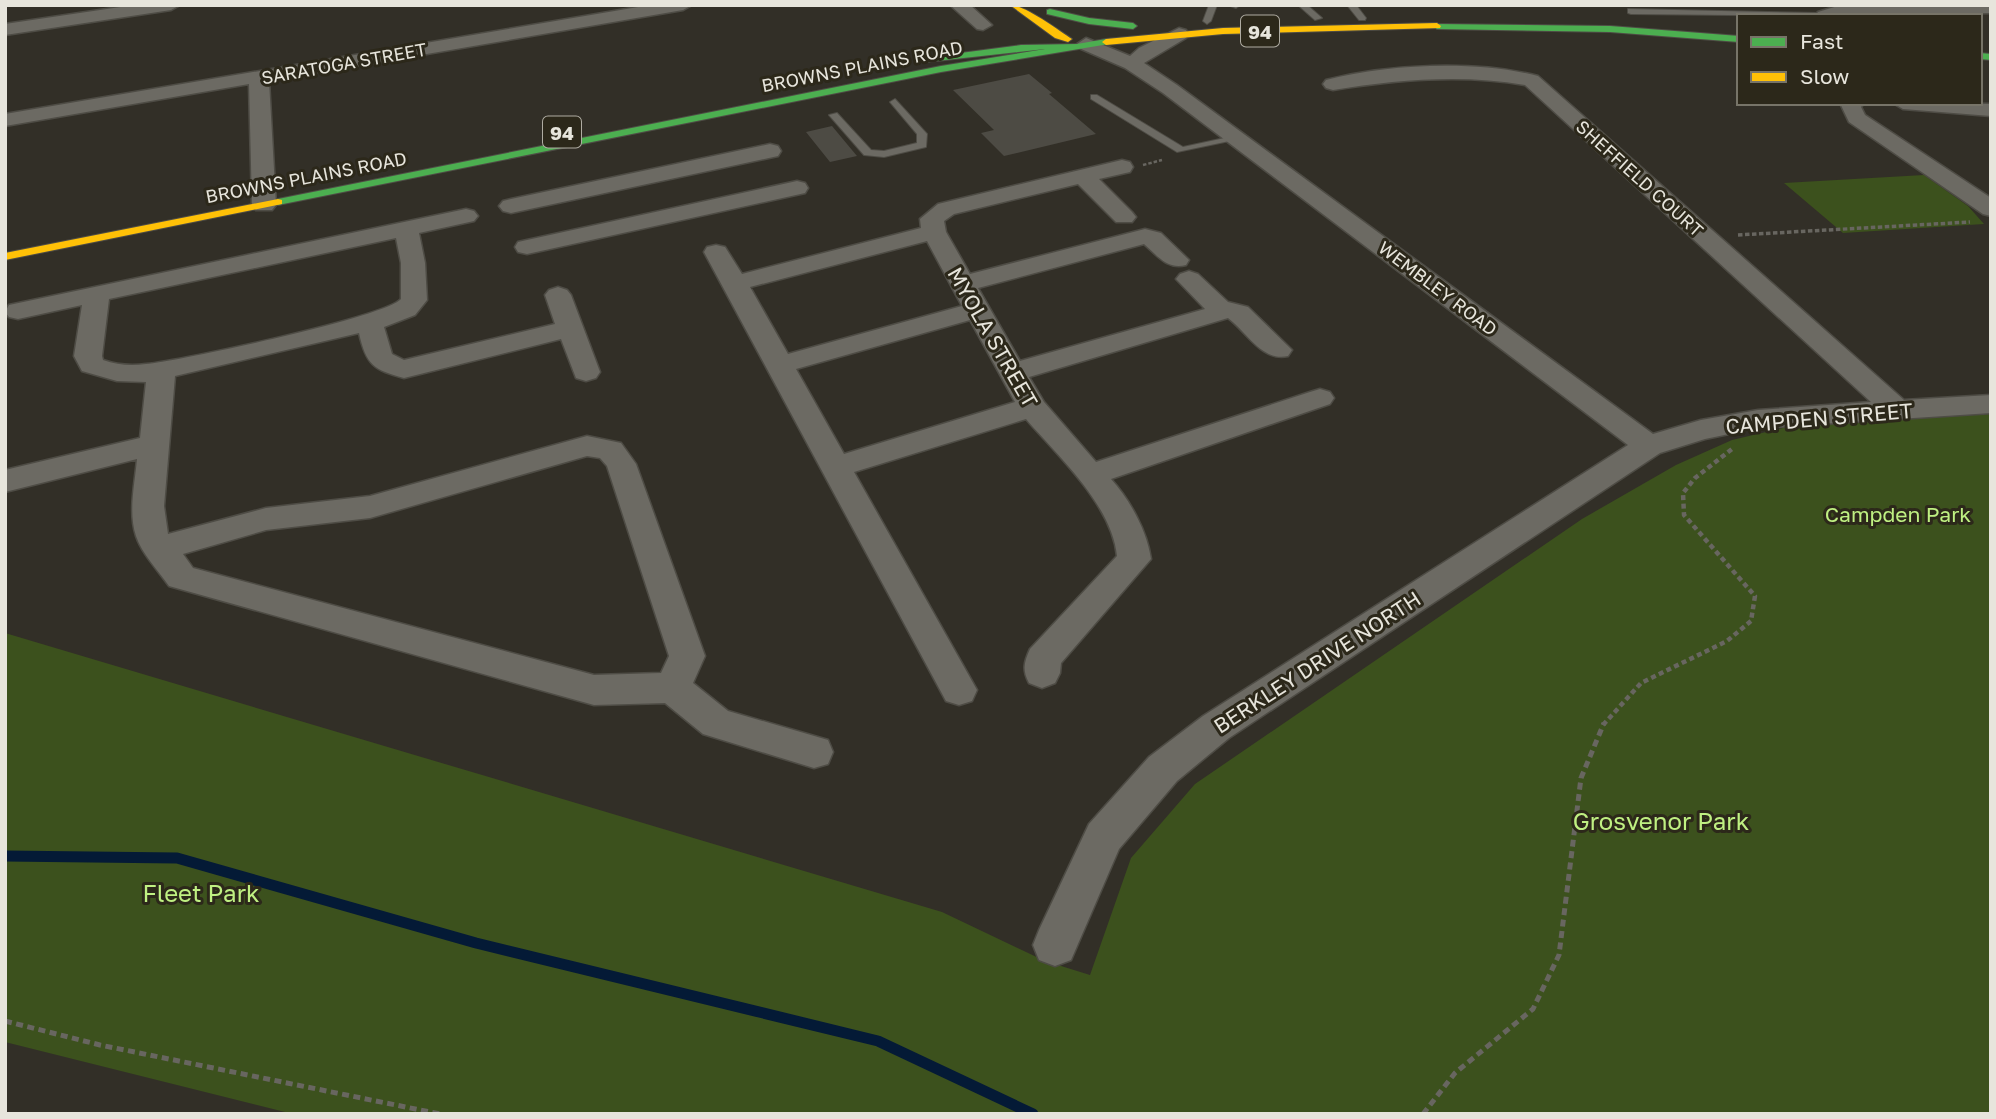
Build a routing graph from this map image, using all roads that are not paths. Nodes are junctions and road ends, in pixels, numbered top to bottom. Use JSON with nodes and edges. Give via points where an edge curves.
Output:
{"nodes":[{"id":1,"x":171,"y":5,"type":"edge"},
{"id":2,"x":683,"y":5,"type":"edge"},
{"id":3,"x":959,"y":5,"type":"edge"},
{"id":4,"x":1302,"y":5,"type":"edge"},
{"id":5,"x":1991,"y":8,"type":"edge"},
{"id":6,"x":1045,"y":9,"type":"edge"},
{"id":7,"x":1356,"y":11,"type":"edge"},
{"id":8,"x":1632,"y":11,"type":"dead end"},
{"id":9,"x":1210,"y":13,"type":"edge"},
{"id":10,"x":1746,"y":14,"type":"edge"},
{"id":11,"x":1829,"y":14,"type":"edge"},
{"id":12,"x":1318,"y":18,"type":"junction"},
{"id":13,"x":1017,"y":19,"type":"edge"},
{"id":14,"x":983,"y":25,"type":"dead end"},
{"id":15,"x":1133,"y":26,"type":"junction"},
{"id":16,"x":1737,"y":29,"type":"edge"},
{"id":17,"x":5,"y":30,"type":"edge"},
{"id":18,"x":1179,"y":34,"type":"junction"},
{"id":19,"x":1058,"y":36,"type":"junction"},
{"id":20,"x":1084,"y":38,"type":"junction"},
{"id":21,"x":1737,"y":39,"type":"edge"},
{"id":22,"x":986,"y":49,"type":"junction"},
{"id":23,"x":1035,"y":53,"type":"junction"},
{"id":24,"x":930,"y":60,"type":"junction"},
{"id":25,"x":1133,"y":63,"type":"junction"},
{"id":26,"x":259,"y":77,"type":"junction"},
{"id":27,"x":1332,"y":84,"type":"dead end"},
{"id":28,"x":1094,"y":97,"type":"dead end"},
{"id":29,"x":895,"y":102,"type":"dead end"},
{"id":30,"x":1850,"y":105,"type":"edge"},
{"id":31,"x":1928,"y":105,"type":"edge"},
{"id":32,"x":1991,"y":110,"type":"edge"},
{"id":33,"x":834,"y":115,"type":"dead end"},
{"id":34,"x":5,"y":120,"type":"edge"},
{"id":35,"x":1229,"y":135,"type":"junction"},
{"id":36,"x":770,"y":151,"type":"dead end"},
{"id":37,"x":721,"y":162,"type":"junction"},
{"id":38,"x":1122,"y":167,"type":"road end"},
{"id":39,"x":1083,"y":176,"type":"junction"},
{"id":40,"x":797,"y":188,"type":"dead end"},
{"id":41,"x":577,"y":192,"type":"junction"},
{"id":42,"x":264,"y":197,"type":"junction"},
{"id":43,"x":744,"y":200,"type":"junction"},
{"id":44,"x":512,"y":206,"type":"dead end"},
{"id":45,"x":1984,"y":215,"type":"edge"},
{"id":46,"x":466,"y":216,"type":"dead end"},
{"id":47,"x":1138,"y":226,"type":"junction"},
{"id":48,"x":406,"y":229,"type":"junction"},
{"id":49,"x":934,"y":232,"type":"junction"},
{"id":50,"x":593,"y":233,"type":"junction"},
{"id":51,"x":5,"y":241,"type":"edge"},
{"id":52,"x":527,"y":247,"type":"dead end"},
{"id":53,"x":716,"y":252,"type":"dead end"},
{"id":54,"x":5,"y":257,"type":"edge"},
{"id":55,"x":735,"y":284,"type":"junction"},
{"id":56,"x":962,"y":284,"type":"junction"},
{"id":57,"x":97,"y":295,"type":"junction"},
{"id":58,"x":558,"y":295,"type":"dead end"},
{"id":59,"x":976,"y":310,"type":"junction"},
{"id":60,"x":18,"y":311,"type":"dead end"},
{"id":61,"x":1222,"y":311,"type":"junction"},
{"id":62,"x":370,"y":323,"type":"junction"},
{"id":63,"x":570,"y":329,"type":"junction"},
{"id":64,"x":1278,"y":350,"type":"dead end"},
{"id":65,"x":779,"y":365,"type":"junction"},
{"id":66,"x":586,"y":372,"type":"dead end"},
{"id":67,"x":1011,"y":373,"type":"junction"},
{"id":68,"x":159,"y":382,"type":"junction"},
{"id":69,"x":1322,"y":400,"type":"dead end"},
{"id":70,"x":1991,"y":404,"type":"edge"},
{"id":71,"x":1032,"y":407,"type":"junction"},
{"id":72,"x":1897,"y":410,"type":"junction"},
{"id":73,"x":152,"y":445,"type":"junction"},
{"id":74,"x":1649,"y":446,"type":"junction"},
{"id":75,"x":838,"y":466,"type":"junction"},
{"id":76,"x":1093,"y":474,"type":"junction"},
{"id":77,"x":5,"y":481,"type":"edge"},
{"id":78,"x":159,"y":549,"type":"junction"},
{"id":79,"x":1042,"y":673,"type":"dead end"},
{"id":80,"x":673,"y":688,"type":"junction"},
{"id":81,"x":959,"y":690,"type":"dead end"},
{"id":82,"x":814,"y":752,"type":"dead end"},
{"id":83,"x":1055,"y":945,"type":"dead end"}],
"edges":[{"from":1,"to":17,"type":"street"},
{"from":2,"to":26,"type":"street","name":"SARATOGA STREET"},
{"from":3,"to":14,"type":"street"},
{"from":4,"to":12,"type":"lane"},
{"from":5,"to":11,"type":"street"},
{"from":6,"to":15,"type":"main road"},
{"from":6,"to":20,"type":"main road","name":"WEMBLEY ROAD"},
{"from":7,"to":12,"type":"main road","name":"BROWNS PLAINS ROAD","number":"94"},
{"from":7,"to":16,"type":"main road","name":"BROWNS PLAINS ROAD","number":"94"},
{"from":8,"to":10,"type":"lane"},
{"from":9,"to":12,"type":"main road","name":"BROWNS PLAINS ROAD","number":"94"},
{"from":9,"to":15,"type":"main road","name":"BROWNS PLAINS ROAD","number":"94"},
{"from":13,"to":19,"type":"main road","name":"WEMBLEY ROAD"},
{"from":13,"to":22,"type":"main road"},
{"from":15,"to":20,"type":"main road","name":"BROWNS PLAINS ROAD","number":"94"},
{"from":18,"to":20,"type":"main road","name":"BROWNS PLAINS ROAD","number":"94"},
{"from":18,"to":21,"type":"main road","name":"BROWNS PLAINS ROAD","number":"94","via":[[1481,25]]},
{"from":18,"to":25,"type":"street"},
{"from":19,"to":20,"type":"main road","name":"WEMBLEY ROAD"},
{"from":19,"to":22,"type":"main road","name":"BROWNS PLAINS ROAD","number":"94"},
{"from":20,"to":23,"type":"main road","name":"BROWNS PLAINS ROAD","number":"94"},
{"from":20,"to":24,"type":"main road"},
{"from":20,"to":25,"type":"street","name":"WEMBLEY ROAD"},
{"from":22,"to":24,"type":"main road","name":"BROWNS PLAINS ROAD","number":"94"},
{"from":23,"to":35,"type":"street","name":"WEMBLEY ROAD","via":[[1108,66]]},
{"from":23,"to":42,"type":"main road","name":"BROWNS PLAINS ROAD","number":"94"},
{"from":24,"to":42,"type":"main road","name":"BROWNS PLAINS ROAD","number":"94"},
{"from":25,"to":35,"type":"street","name":"WEMBLEY ROAD"},
{"from":26,"to":34,"type":"street","name":"SARATOGA STREET"},
{"from":26,"to":42,"type":"street"},
{"from":27,"to":72,"type":"street","name":"SHEFFIELD COURT","via":[[1378,76],[1507,74],[1531,80]]},
{"from":28,"to":35,"type":"lane","via":[[1181,150]]},
{"from":29,"to":33,"type":"lane","via":[[922,134],[922,145],[868,153]]},
{"from":30,"to":45,"type":"street","via":[[1856,118]]},
{"from":31,"to":32,"type":"street"},
{"from":35,"to":74,"type":"street","name":"WEMBLEY ROAD"},
{"from":36,"to":37,"type":"street"},
{"from":37,"to":41,"type":"street"},
{"from":37,"to":43,"type":"street"},
{"from":38,"to":39,"type":"street"},
{"from":39,"to":47,"type":"street"},
{"from":39,"to":49,"type":"street","via":[[946,209],[932,219]]},
{"from":40,"to":43,"type":"street"},
{"from":41,"to":44,"type":"street"},
{"from":41,"to":50,"type":"street"},
{"from":42,"to":51,"type":"main road","name":"BROWNS PLAINS ROAD","number":"94"},
{"from":42,"to":54,"type":"main road","name":"BROWNS PLAINS ROAD","number":"94"},
{"from":43,"to":50,"type":"street"},
{"from":46,"to":48,"type":"street"},
{"from":47,"to":56,"type":"street","via":[[1129,239]]},
{"from":47,"to":61,"type":"street"},
{"from":48,"to":57,"type":"street"},
{"from":48,"to":62,"type":"street","via":[[414,300],[406,309]]},
{"from":49,"to":55,"type":"street"},
{"from":49,"to":56,"type":"street","name":"MYOLA STREET"},
{"from":50,"to":52,"type":"street"},
{"from":53,"to":55,"type":"street"},
{"from":55,"to":65,"type":"street"},
{"from":56,"to":59,"type":"street","name":"MYOLA STREET"},
{"from":57,"to":60,"type":"street"},
{"from":57,"to":68,"type":"street","via":[[88,356],[92,365],[109,373]]},
{"from":58,"to":63,"type":"street"},
{"from":59,"to":65,"type":"street"},
{"from":59,"to":67,"type":"street","name":"MYOLA STREET"},
{"from":61,"to":64,"type":"street","via":[[1239,313]]},
{"from":61,"to":67,"type":"street"},
{"from":62,"to":63,"type":"street","via":[[380,359],[387,367],[404,369]]},
{"from":62,"to":68,"type":"street"},
{"from":63,"to":66,"type":"street"},
{"from":65,"to":75,"type":"street"},
{"from":67,"to":71,"type":"street","name":"MYOLA STREET"},
{"from":68,"to":73,"type":"street"},
{"from":69,"to":76,"type":"street"},
{"from":70,"to":72,"type":"street","name":"CAMPDEN STREET"},
{"from":71,"to":75,"type":"street"},
{"from":71,"to":76,"type":"street","name":"MYOLA STREET"},
{"from":72,"to":74,"type":"street","name":"CAMPDEN STREET","via":[[1758,419]]},
{"from":73,"to":77,"type":"street"},
{"from":73,"to":78,"type":"street","via":[[148,506],[152,537]]},
{"from":74,"to":83,"type":"street","name":"BERKLEY DRIVE NORTH","via":[[1216,727],[1163,769],[1104,837]]},
{"from":75,"to":81,"type":"street"},
{"from":76,"to":79,"type":"street","name":"MYOLA STREET","via":[[1132,541],[1134,559],[1043,659]]},
{"from":78,"to":80,"type":"street","via":[[181,577],[594,690]]},
{"from":78,"to":80,"type":"street","via":[[266,519],[370,507],[587,446],[610,450],[621,464],[687,656]]},
{"from":80,"to":82,"type":"street","via":[[716,723]]}]}
